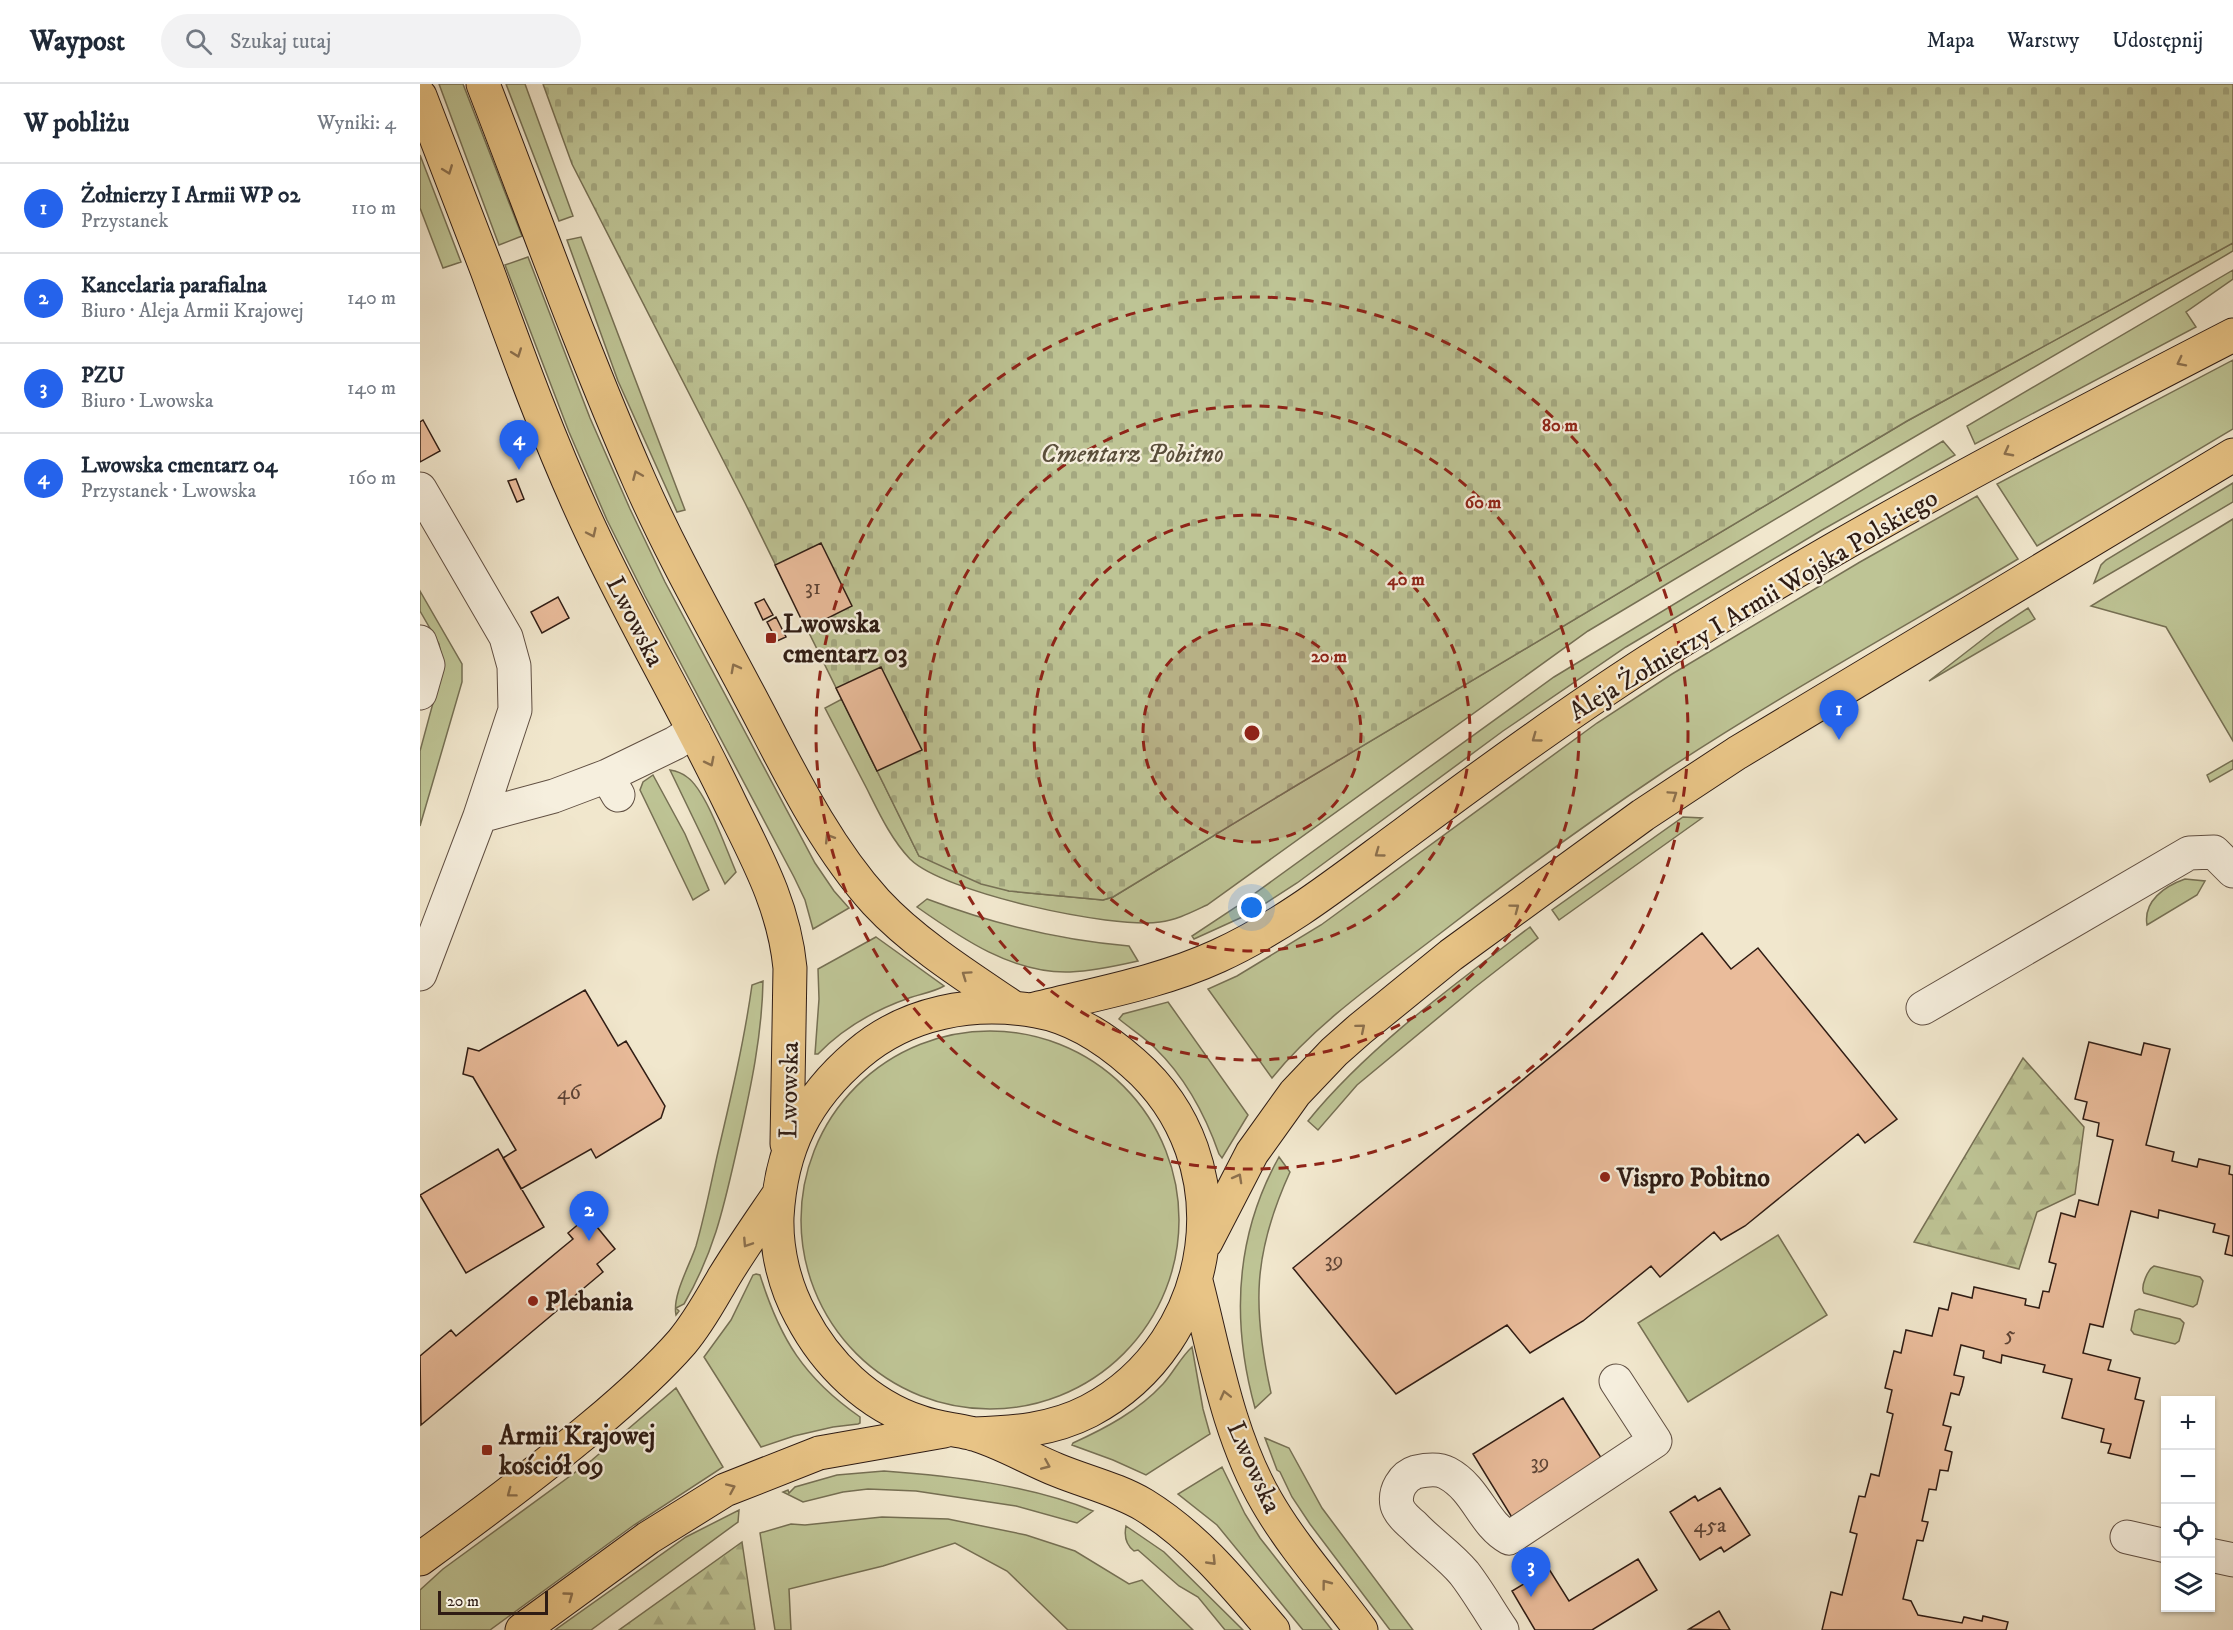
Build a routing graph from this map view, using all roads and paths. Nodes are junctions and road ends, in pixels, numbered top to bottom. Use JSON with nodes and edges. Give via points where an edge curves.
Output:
{"nodes":[{"id":1,"x":483,"y":84,"type":"edge"},
{"id":2,"x":420,"y":96,"type":"edge"},
{"id":3,"x":2233,"y":335,"type":"edge"},
{"id":4,"x":2233,"y":455,"type":"edge"},
{"id":5,"x":420,"y":489,"type":"edge"},
{"id":6,"x":420,"y":642,"type":"edge"},
{"id":7,"x":420,"y":693,"type":"edge"},
{"id":8,"x":694,"y":731,"type":"junction"},
{"id":9,"x":480,"y":816,"type":"junction"},
{"id":10,"x":2233,"y":871,"type":"edge"},
{"id":11,"x":420,"y":975,"type":"edge"},
{"id":12,"x":1923,"y":1008,"type":"dead end"},
{"id":13,"x":1021,"y":1009,"type":"junction"},
{"id":14,"x":787,"y":1155,"type":"junction"},
{"id":15,"x":779,"y":1194,"type":"junction"},
{"id":16,"x":1203,"y":1249,"type":"junction"},
{"id":17,"x":1196,"y":1281,"type":"junction"},
{"id":18,"x":1616,"y":1381,"type":"dead end"},
{"id":19,"x":960,"y":1432,"type":"junction"},
{"id":20,"x":2127,"y":1537,"type":"dead end"},
{"id":21,"x":2161,"y":1545,"type":"edge"},
{"id":22,"x":2215,"y":1556,"type":"edge"},
{"id":23,"x":420,"y":1559,"type":"edge"},
{"id":24,"x":2233,"y":1560,"type":"edge"},
{"id":25,"x":522,"y":1630,"type":"edge"},
{"id":26,"x":1273,"y":1630,"type":"edge"},
{"id":27,"x":1362,"y":1630,"type":"edge"},
{"id":28,"x":1502,"y":1630,"type":"edge"}],
"edges":[{"from":13,"to":1,"type":"main road","one_way":true,"via":[[963,974],[877,903],[852,873],[808,804],[640,481]]},
{"from":2,"to":8,"type":"main road","name":"Lwowska","one_way":true,"via":[[561,465],[620,591]]},
{"from":3,"to":13,"type":"main road","name":"Aleja Żołnierzy I Armii Wojska Polskiego","one_way":true,"via":[[1974,471],[1661,654],[1586,702],[1310,904],[1255,937],[1183,971]]},
{"from":16,"to":4,"type":"main road","one_way":true,"via":[[1252,1153],[1295,1093],[1360,1029],[1451,956],[1643,815],[1737,753]]},
{"from":5,"to":9,"type":"street","via":[[506,637],[514,666],[515,710]]},
{"from":6,"to":7,"type":"street","via":[[428,665]]},
{"from":8,"to":9,"type":"street","via":[[613,786],[554,796]]},
{"from":8,"to":14,"type":"main road","name":"Lwowska","one_way":true,"via":[[768,881],[784,930],[790,978]]},
{"from":9,"to":11,"type":"street"},
{"from":10,"to":12,"type":"street","via":[[2214,852],[2189,853]]},
{"from":13,"to":14,"type":"main road","via":[[950,1010],[907,1023],[873,1041],[834,1075],[806,1112]]},
{"from":13,"to":16,"type":"main road","via":[[1074,1024],[1112,1044],[1148,1076],[1172,1107],[1188,1139],[1199,1176],[1204,1209]]},
{"from":14,"to":15,"type":"main road"},
{"from":15,"to":19,"type":"main road","via":[[777,1228],[782,1268],[793,1302],[813,1340],[842,1374],[882,1405],[916,1421]]},
{"from":15,"to":23,"type":"main road","one_way":true,"via":[[707,1308],[651,1374],[510,1494]]},
{"from":16,"to":17,"type":"main road"},
{"from":17,"to":19,"type":"main road","via":[[1183,1314],[1159,1353],[1130,1383],[1090,1410],[1058,1424],[1018,1433]]},
{"from":27,"to":17,"type":"main road","name":"Lwowska","one_way":true,"via":[[1278,1520],[1261,1491],[1235,1430]]},
{"from":18,"to":28,"type":"street","via":[[1655,1441],[1509,1538],[1499,1532],[1461,1481],[1444,1471],[1413,1473],[1403,1479],[1397,1505],[1464,1572]]},
{"from":25,"to":19,"type":"main road","one_way":true,"via":[[648,1538],[725,1490],[819,1453]]},
{"from":19,"to":26,"type":"main road","one_way":true,"via":[[1130,1497],[1194,1542]]},
{"from":20,"to":21,"type":"street"},
{"from":22,"to":24,"type":"street"}]}
